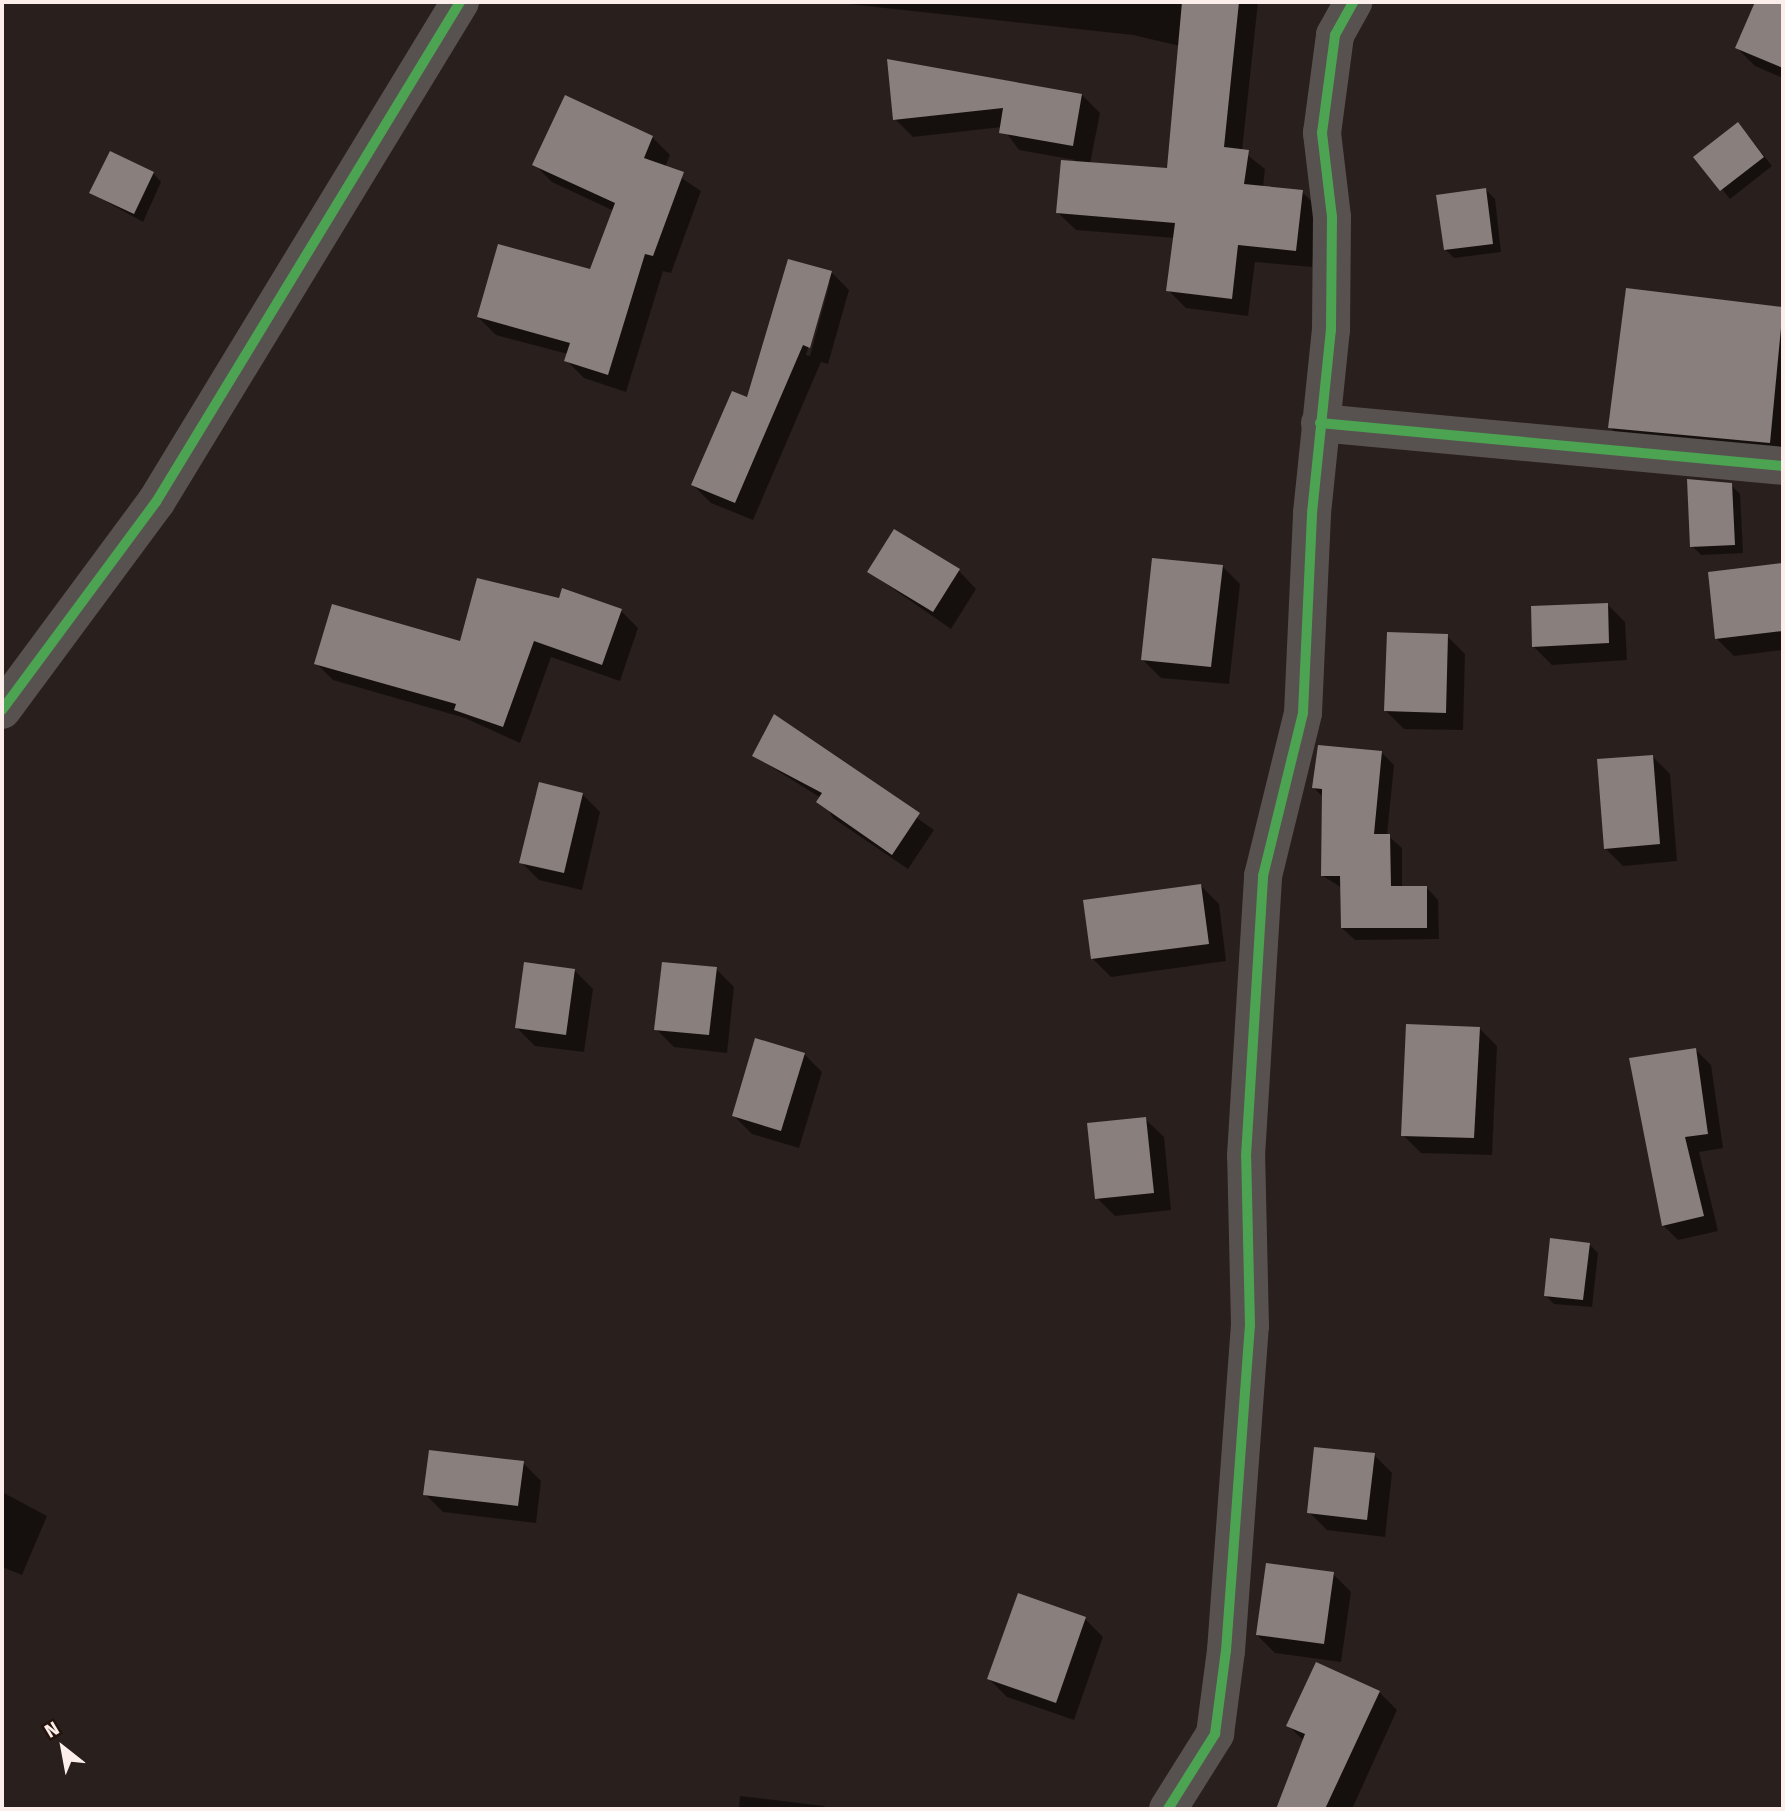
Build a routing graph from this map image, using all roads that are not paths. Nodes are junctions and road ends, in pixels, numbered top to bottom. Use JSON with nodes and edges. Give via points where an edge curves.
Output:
{"nodes":[{"id":1,"x":460,"y":2,"type":"edge"},
{"id":2,"x":1353,"y":2,"type":"edge"},
{"id":3,"x":1320,"y":423,"type":"junction"},
{"id":4,"x":1783,"y":466,"type":"edge"},
{"id":5,"x":2,"y":710,"type":"edge"},
{"id":6,"x":1168,"y":1809,"type":"edge"}],
"edges":[{"from":1,"to":5,"type":"street","via":[[156,502]]},
{"from":2,"to":3,"type":"street","via":[[1335,35],[1322,134],[1332,277]]},
{"from":3,"to":4,"type":"street"},
{"from":3,"to":6,"type":"street","via":[[1303,713],[1263,876],[1245,1156],[1250,1326],[1226,1651],[1215,1734]]}]}
